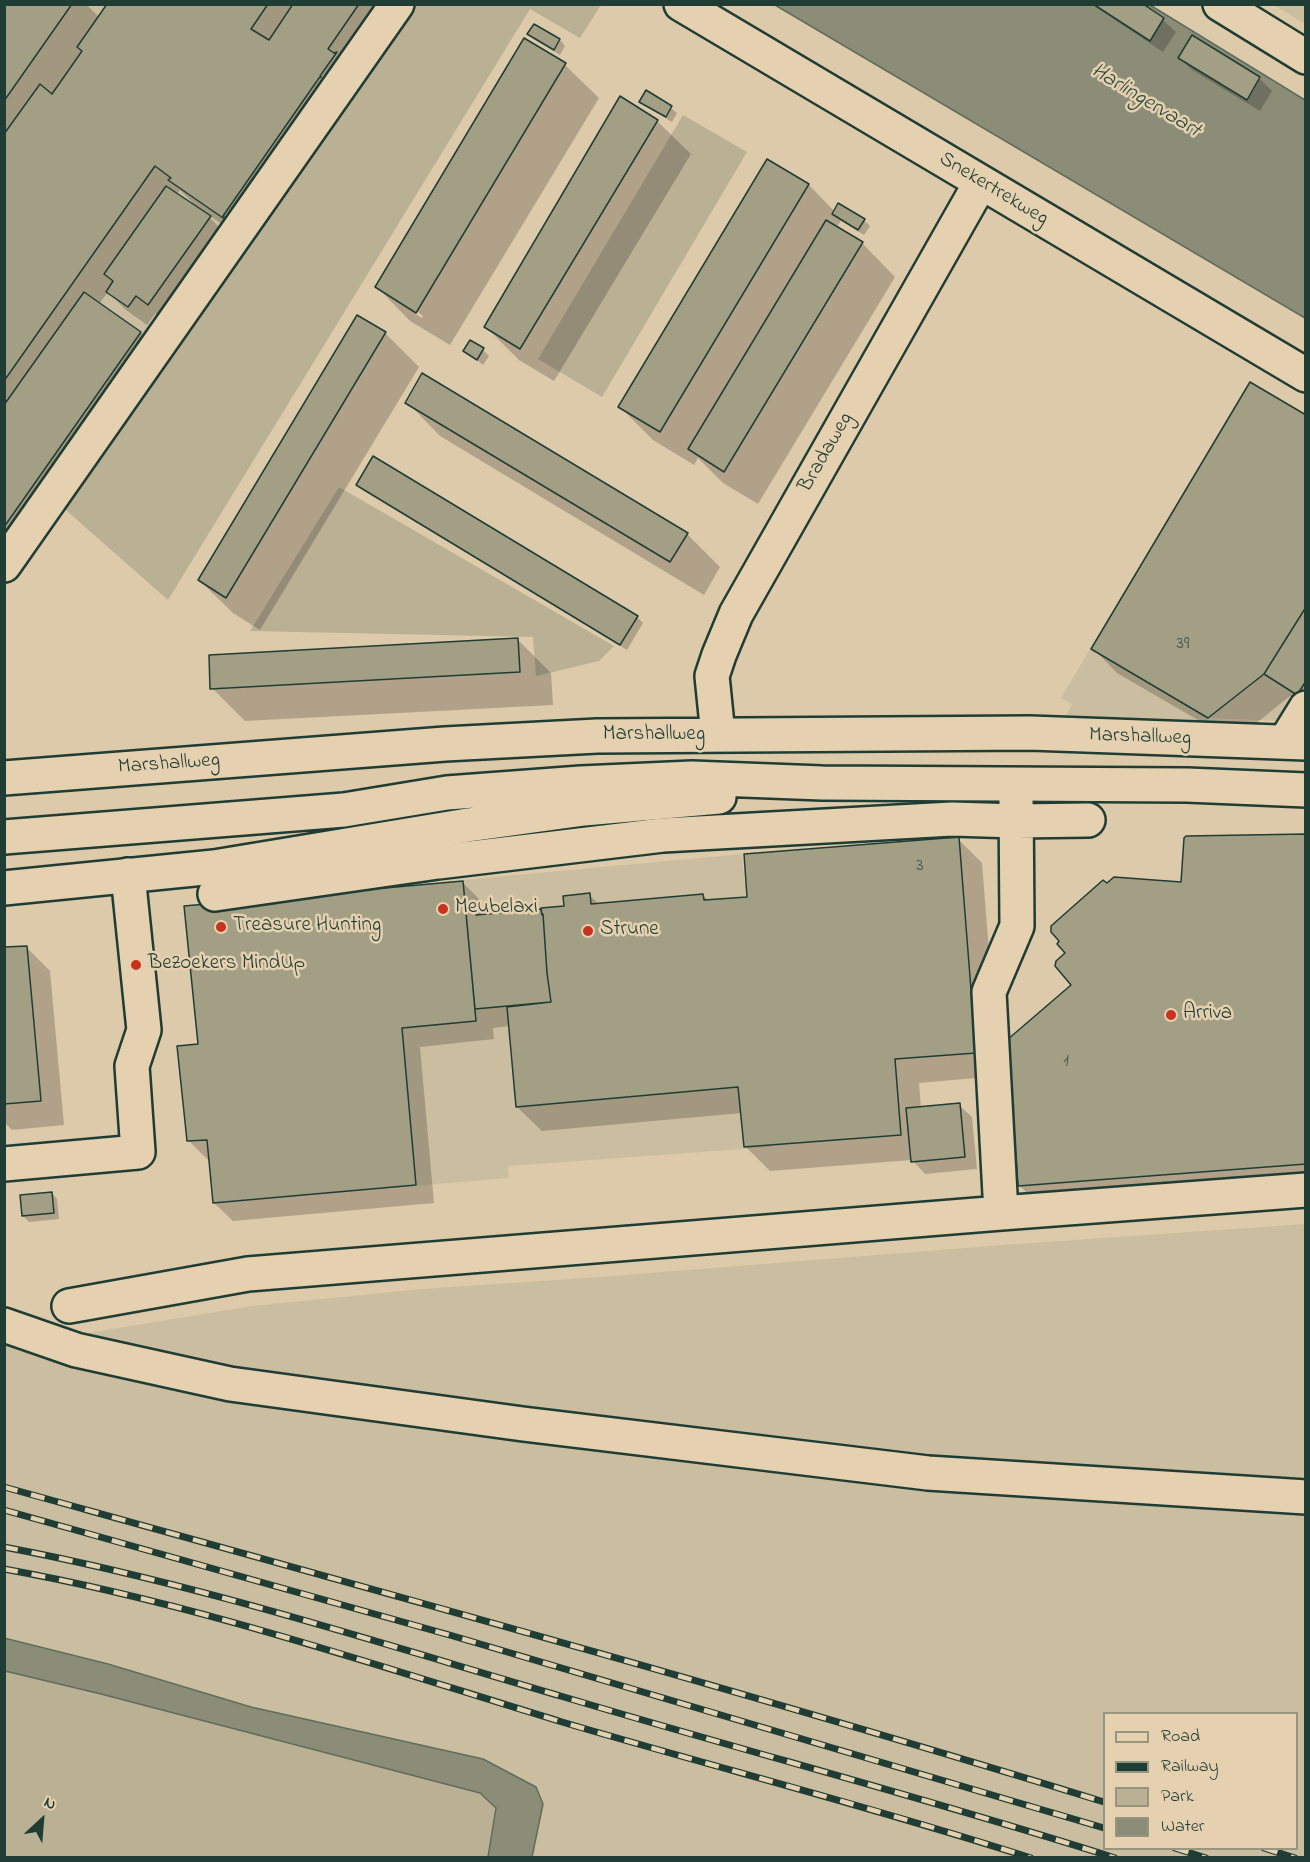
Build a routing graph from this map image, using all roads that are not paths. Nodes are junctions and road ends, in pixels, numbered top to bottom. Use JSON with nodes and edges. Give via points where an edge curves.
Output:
{"nodes":[{"id":1,"x":397,"y":4,"type":"edge"},
{"id":2,"x":681,"y":4,"type":"edge"},
{"id":3,"x":1220,"y":4,"type":"edge"},
{"id":4,"x":1305,"y":57,"type":"edge"},
{"id":5,"x":981,"y":182,"type":"junction"},
{"id":6,"x":1305,"y":375,"type":"edge"},
{"id":7,"x":4,"y":565,"type":"edge"},
{"id":8,"x":1305,"y":708,"type":"edge"},
{"id":9,"x":718,"y":735,"type":"junction"},
{"id":10,"x":1295,"y":742,"type":"edge"},
{"id":11,"x":4,"y":778,"type":"edge"},
{"id":12,"x":822,"y":783,"type":"junction"},
{"id":13,"x":914,"y":783,"type":"junction"},
{"id":14,"x":1016,"y":783,"type":"junction"},
{"id":15,"x":1305,"y":790,"type":"edge"},
{"id":16,"x":700,"y":800,"type":"junction"},
{"id":17,"x":1088,"y":820,"type":"dead end"},
{"id":18,"x":916,"y":821,"type":"junction"},
{"id":19,"x":1017,"y":821,"type":"junction"},
{"id":20,"x":468,"y":825,"type":"junction"},
{"id":21,"x":702,"y":833,"type":"junction"},
{"id":22,"x":4,"y":837,"type":"edge"},
{"id":23,"x":473,"y":858,"type":"junction"},
{"id":24,"x":128,"y":876,"type":"junction"},
{"id":25,"x":4,"y":888,"type":"edge"},
{"id":26,"x":215,"y":894,"type":"dead end"},
{"id":27,"x":4,"y":1164,"type":"edge"},
{"id":28,"x":1305,"y":1190,"type":"edge"},
{"id":29,"x":1001,"y":1213,"type":"junction"},
{"id":30,"x":69,"y":1306,"type":"dead end"},
{"id":31,"x":4,"y":1325,"type":"edge"},
{"id":32,"x":1305,"y":1497,"type":"edge"}],
"edges":[{"from":1,"to":7,"type":"main road"},
{"from":2,"to":5,"type":"main road","name":"Snekertrekweg"},
{"from":3,"to":4,"type":"main road"},
{"from":5,"to":6,"type":"main road","name":"Snekertrekweg"},
{"from":5,"to":9,"type":"main road","name":"Bradaweg","via":[[736,615],[712,676]]},
{"from":8,"to":10,"type":"main road"},
{"from":9,"to":10,"type":"main road","name":"Marshallweg","via":[[1030,734]]},
{"from":9,"to":11,"type":"main road","name":"Marshallweg","via":[[444,744]]},
{"from":12,"to":13,"type":"main road","name":"Marshallweg"},
{"from":12,"to":16,"type":"main road","name":"Marshallweg"},
{"from":12,"to":22,"type":"main road","name":"Marshallweg","via":[[692,778],[581,783],[447,793],[344,810]]},
{"from":13,"to":14,"type":"main road","name":"Marshallweg"},
{"from":13,"to":18,"type":"main road"},
{"from":14,"to":15,"type":"main road","name":"Marshallweg"},
{"from":14,"to":19,"type":"main road"},
{"from":16,"to":20,"type":"main road","name":"Marshallweg","via":[[584,809]]},
{"from":16,"to":21,"type":"main road"},
{"from":17,"to":19,"type":"main road"},
{"from":18,"to":19,"type":"main road"},
{"from":18,"to":21,"type":"main road"},
{"from":19,"to":29,"type":"main road","via":[[1017,926],[990,992]]},
{"from":20,"to":23,"type":"main road"},
{"from":20,"to":24,"type":"main road","name":"Marshallweg","via":[[214,867]]},
{"from":21,"to":23,"type":"main road"},
{"from":23,"to":26,"type":"main road"},
{"from":24,"to":25,"type":"main road","name":"Marshallweg"},
{"from":24,"to":27,"type":"main road","via":[[144,1029],[132,1066],[138,1152]]},
{"from":28,"to":29,"type":"main road"},
{"from":29,"to":30,"type":"main road","via":[[248,1274]]},
{"from":31,"to":32,"type":"main road","via":[[76,1350],[230,1384],[523,1424],[928,1473]]}]}
